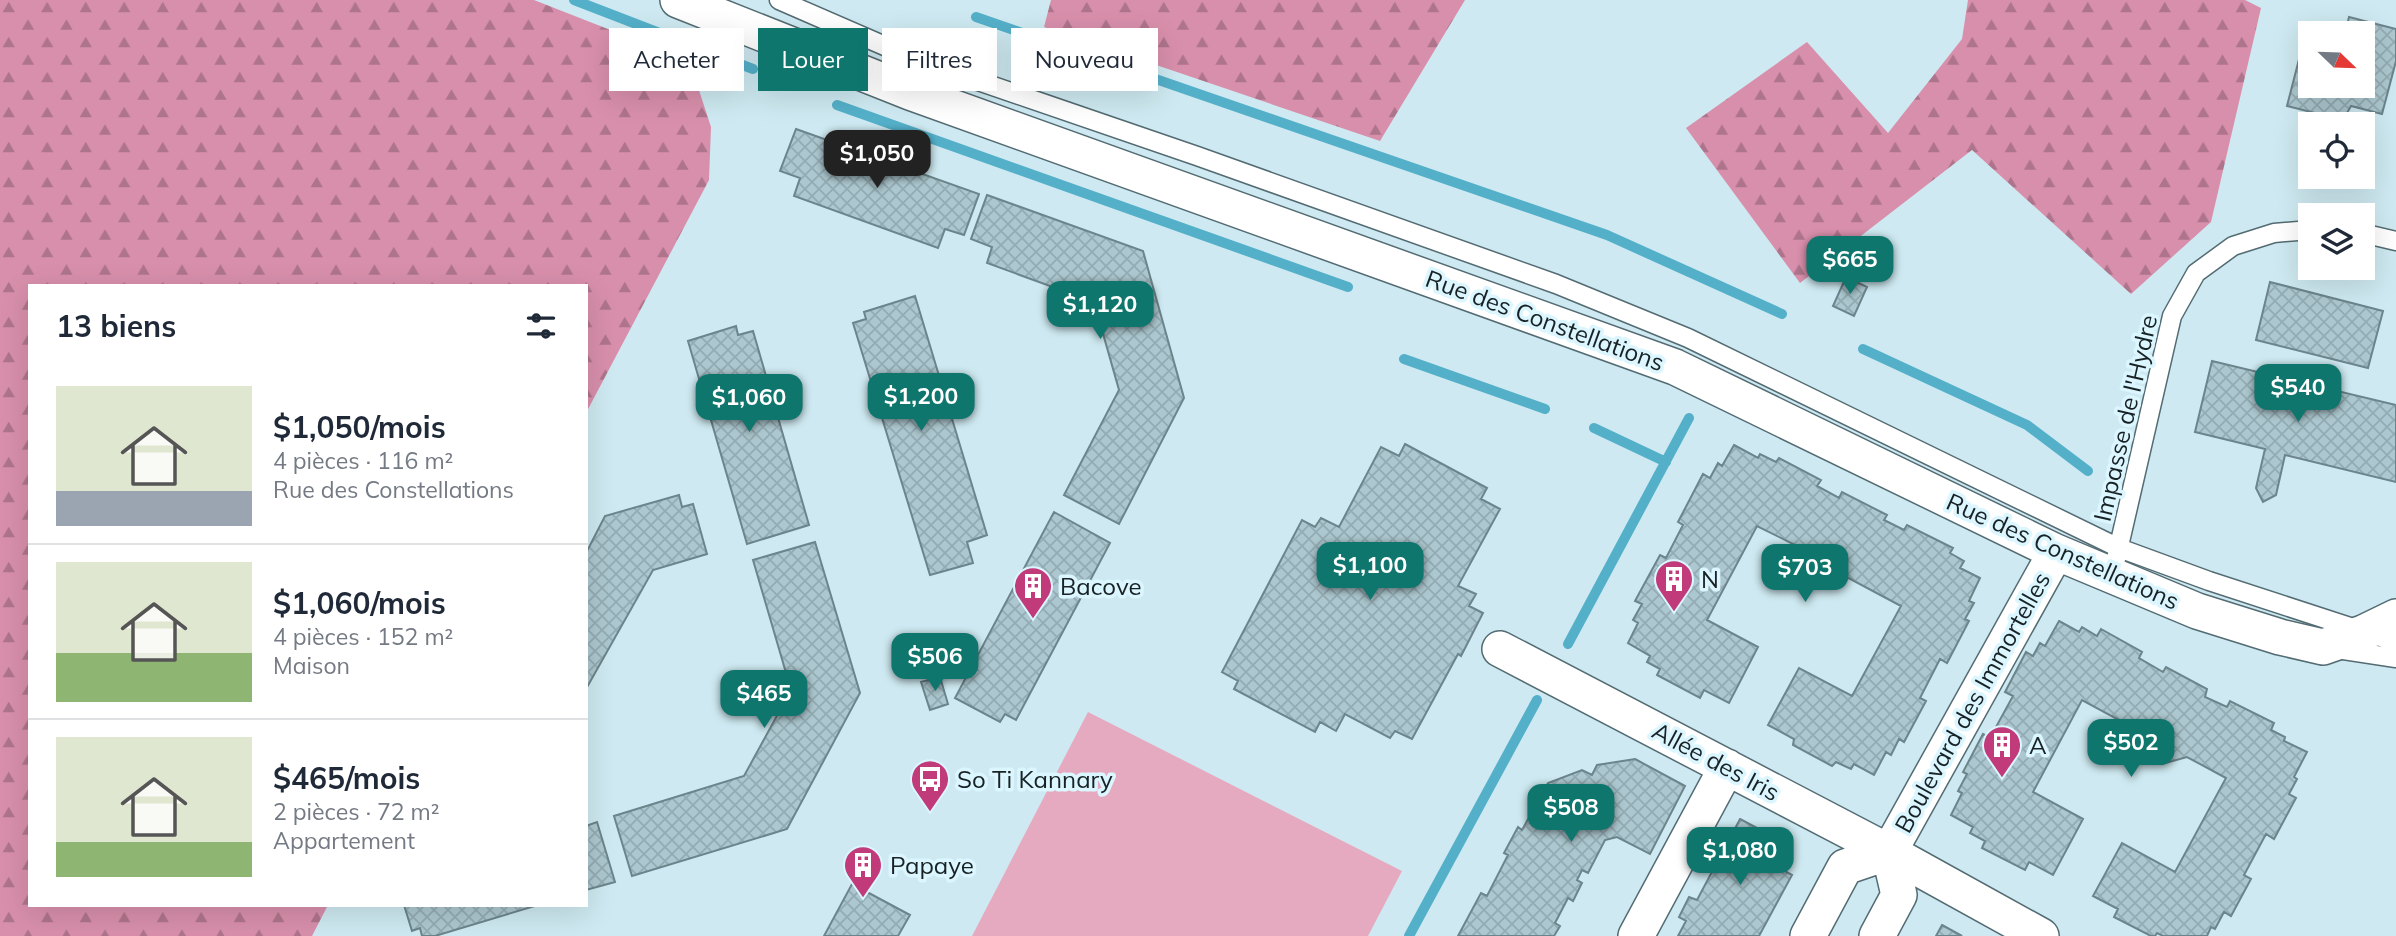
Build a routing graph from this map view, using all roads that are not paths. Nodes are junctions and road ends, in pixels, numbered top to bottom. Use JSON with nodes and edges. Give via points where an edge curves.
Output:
{"nodes":[{"id":1,"x":678,"y":0,"type":"edge"},
{"id":2,"x":779,"y":0,"type":"edge"},
{"id":3,"x":2298,"y":231,"type":"edge"},
{"id":4,"x":2375,"y":236,"type":"edge"},
{"id":5,"x":2396,"y":241,"type":"edge"},
{"id":6,"x":2056,"y":552,"type":"junction"},
{"id":7,"x":2115,"y":562,"type":"junction"},
{"id":8,"x":2396,"y":617,"type":"edge"},
{"id":9,"x":2363,"y":633,"type":"junction"},
{"id":10,"x":2396,"y":642,"type":"edge"},
{"id":11,"x":2323,"y":647,"type":"junction"},
{"id":12,"x":1500,"y":649,"type":"dead end"},
{"id":13,"x":2396,"y":658,"type":"edge"},
{"id":14,"x":1727,"y":767,"type":"junction"},
{"id":15,"x":1889,"y":852,"type":"junction"},
{"id":16,"x":1636,"y":936,"type":"edge"},
{"id":17,"x":1808,"y":936,"type":"edge"},
{"id":18,"x":1877,"y":936,"type":"edge"},
{"id":19,"x":2041,"y":936,"type":"edge"}],
"edges":[{"from":1,"to":6,"type":"street","name":"Rue des Constellations","via":[[910,92],[1675,367]]},
{"from":2,"to":7,"type":"lane","via":[[917,60],[1470,252],[1700,344]]},
{"from":3,"to":7,"type":"lane","name":"Impasse de l'Hydre","via":[[2232,246],[2196,274],[2172,316]]},
{"from":4,"to":5,"type":"lane"},
{"from":6,"to":7,"type":"street","name":"Rue des Constellations"},
{"from":6,"to":15,"type":"street","name":"Boulevard des Immortelles"},
{"from":7,"to":9,"type":"lane","via":[[2209,581]]},
{"from":7,"to":11,"type":"street","name":"Rue des Constellations","via":[[2197,611]]},
{"from":8,"to":9,"type":"street"},
{"from":9,"to":10,"type":"lane"},
{"from":9,"to":11,"type":"street"},
{"from":11,"to":13,"type":"lane"},
{"from":12,"to":14,"type":"street","name":"Allée des Iris"},
{"from":14,"to":15,"type":"street","name":"Allée des Iris"},
{"from":14,"to":16,"type":"street"},
{"from":15,"to":17,"type":"street","name":"Boulevard des Immortelles","via":[[1845,867]]},
{"from":15,"to":18,"type":"street","name":"Boulevard des Immortelles","via":[[1899,895]]},
{"from":15,"to":19,"type":"street","name":"Allée des Iris"}]}
